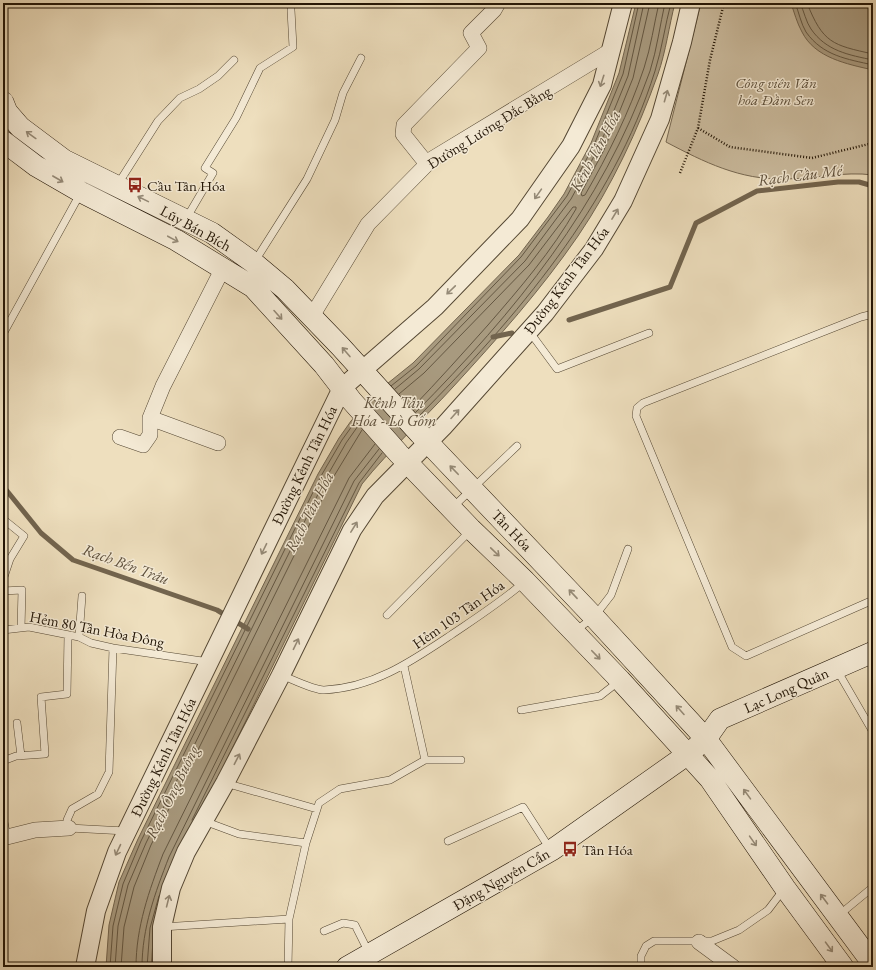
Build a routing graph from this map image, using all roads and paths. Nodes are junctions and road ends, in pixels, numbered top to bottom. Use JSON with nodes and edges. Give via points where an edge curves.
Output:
{"nodes":[{"id":1,"x":498,"y":3,"type":"edge"},
{"id":2,"x":623,"y":3,"type":"edge"},
{"id":3,"x":691,"y":3,"type":"edge"},
{"id":4,"x":724,"y":3,"type":"edge"},
{"id":5,"x":290,"y":10,"type":"dead end"},
{"id":6,"x":610,"y":51,"type":"junction"},
{"id":7,"x":361,"y":58,"type":"dead end"},
{"id":8,"x":234,"y":60,"type":"dead end"},
{"id":9,"x":3,"y":102,"type":"edge"},
{"id":10,"x":698,"y":128,"type":"junction"},
{"id":11,"x":3,"y":141,"type":"edge"},
{"id":12,"x":873,"y":143,"type":"edge"},
{"id":13,"x":427,"y":164,"type":"junction"},
{"id":14,"x":680,"y":174,"type":"dead end"},
{"id":15,"x":117,"y":186,"type":"junction"},
{"id":16,"x":81,"y":192,"type":"junction"},
{"id":17,"x":186,"y":220,"type":"junction"},
{"id":18,"x":254,"y":263,"type":"junction"},
{"id":19,"x":223,"y":268,"type":"junction"},
{"id":20,"x":873,"y":314,"type":"edge"},
{"id":21,"x":312,"y":316,"type":"junction"},
{"id":22,"x":529,"y":331,"type":"junction"},
{"id":23,"x":649,"y":333,"type":"dead end"},
{"id":24,"x":3,"y":334,"type":"edge"},
{"id":25,"x":366,"y":376,"type":"junction"},
{"id":26,"x":346,"y":394,"type":"junction"},
{"id":27,"x":150,"y":418,"type":"junction"},
{"id":28,"x":120,"y":437,"type":"dead end"},
{"id":29,"x":424,"y":438,"type":"junction"},
{"id":30,"x":218,"y":443,"type":"dead end"},
{"id":31,"x":517,"y":446,"type":"dead end"},
{"id":32,"x":404,"y":458,"type":"junction"},
{"id":33,"x":473,"y":490,"type":"junction"},
{"id":34,"x":452,"y":509,"type":"junction"},
{"id":35,"x":3,"y":519,"type":"edge"},
{"id":36,"x":471,"y":529,"type":"junction"},
{"id":37,"x":628,"y":549,"type":"dead end"},
{"id":38,"x":3,"y":580,"type":"edge"},
{"id":39,"x":525,"y":581,"type":"junction"},
{"id":40,"x":3,"y":591,"type":"edge"},
{"id":41,"x":82,"y":596,"type":"dead end"},
{"id":42,"x":873,"y":600,"type":"edge"},
{"id":43,"x":387,"y":616,"type":"dead end"},
{"id":44,"x":594,"y":617,"type":"junction"},
{"id":45,"x":21,"y":628,"type":"junction"},
{"id":46,"x":3,"y":630,"type":"edge"},
{"id":47,"x":573,"y":632,"type":"junction"},
{"id":48,"x":68,"y":635,"type":"junction"},
{"id":49,"x":79,"y":638,"type":"junction"},
{"id":50,"x":114,"y":648,"type":"junction"},
{"id":51,"x":873,"y":652,"type":"edge"},
{"id":52,"x":209,"y":662,"type":"junction"},
{"id":53,"x":404,"y":666,"type":"junction"},
{"id":54,"x":836,"y":668,"type":"junction"},
{"id":55,"x":281,"y":675,"type":"junction"},
{"id":56,"x":620,"y":680,"type":"junction"},
{"id":57,"x":521,"y":710,"type":"dead end"},
{"id":58,"x":17,"y":723,"type":"dead end"},
{"id":59,"x":873,"y":732,"type":"edge"},
{"id":60,"x":706,"y":739,"type":"junction"},
{"id":61,"x":688,"y":754,"type":"junction"},
{"id":62,"x":21,"y":756,"type":"junction"},
{"id":63,"x":425,"y":760,"type":"junction"},
{"id":64,"x":461,"y":760,"type":"dead end"},
{"id":65,"x":3,"y":761,"type":"edge"},
{"id":66,"x":3,"y":772,"type":"edge"},
{"id":67,"x":224,"y":783,"type":"junction"},
{"id":68,"x":3,"y":784,"type":"edge"},
{"id":69,"x":317,"y":809,"type":"junction"},
{"id":70,"x":3,"y":817,"type":"edge"},
{"id":71,"x":203,"y":821,"type":"junction"},
{"id":72,"x":69,"y":828,"type":"junction"},
{"id":73,"x":128,"y":831,"type":"junction"},
{"id":74,"x":5,"y":837,"type":"edge"},
{"id":75,"x":448,"y":841,"type":"dead end"},
{"id":76,"x":306,"y":843,"type":"junction"},
{"id":77,"x":552,"y":850,"type":"junction"},
{"id":78,"x":873,"y":887,"type":"edge"},
{"id":79,"x":785,"y":888,"type":"junction"},
{"id":80,"x":838,"y":917,"type":"junction"},
{"id":81,"x":290,"y":919,"type":"junction"},
{"id":82,"x":162,"y":927,"type":"junction"},
{"id":83,"x":324,"y":931,"type":"dead end"},
{"id":84,"x":700,"y":942,"type":"junction"},
{"id":85,"x":373,"y":961,"type":"edge"},
{"id":86,"x":873,"y":964,"type":"edge"},
{"id":87,"x":85,"y":967,"type":"edge"},
{"id":88,"x":162,"y":967,"type":"edge"},
{"id":89,"x":288,"y":967,"type":"edge"},
{"id":90,"x":347,"y":967,"type":"edge"},
{"id":91,"x":641,"y":967,"type":"edge"},
{"id":92,"x":733,"y":967,"type":"edge"},
{"id":93,"x":842,"y":967,"type":"edge"}],
"edges":[{"from":1,"to":13,"type":"street","via":[[471,33],[479,48],[404,125],[403,134]]},
{"from":2,"to":6,"type":"street","name":"Đường Kênh Tân Hóa"},
{"from":22,"to":3,"type":"street","name":"Đường Kênh Tân Hóa","one_way":true,"via":[[594,249],[623,201],[660,119]]},
{"from":4,"to":10,"type":"path","via":[[710,60]]},
{"from":5,"to":17,"type":"lane","via":[[293,47],[260,68],[236,118],[205,168],[213,173]]},
{"from":6,"to":13,"type":"street","name":"Đường Lương Đắc Bằng"},
{"from":6,"to":25,"type":"street","name":"Đường Kênh Tân Hóa","one_way":true,"via":[[602,85],[572,146],[520,219]]},
{"from":7,"to":18,"type":"lane","via":[[343,93],[335,120],[307,179]]},
{"from":8,"to":15,"type":"lane","via":[[218,76],[180,98],[158,121]]},
{"from":15,"to":9,"type":"main road","name":"Lũy Bán Bích","one_way":true,"via":[[64,160],[20,127]]},
{"from":10,"to":12,"type":"path","via":[[730,147],[812,158]]},
{"from":10,"to":14,"type":"path"},
{"from":11,"to":16,"type":"main road","name":"Lũy Bán Bích","one_way":true,"via":[[36,166]]},
{"from":13,"to":21,"type":"street","name":"Đường Lương Đắc Bằng","via":[[368,224]]},
{"from":17,"to":15,"type":"main road","name":"Lũy Bán Bích","one_way":true},
{"from":16,"to":19,"type":"main road","name":"Lũy Bán Bích","one_way":true,"via":[[176,240]]},
{"from":16,"to":24,"type":"lane"},
{"from":17,"to":18,"type":"main road","name":"Lũy Bán Bích","via":[[212,233]]},
{"from":18,"to":21,"type":"main road","name":"Lũy Bán Bích"},
{"from":19,"to":26,"type":"main road","name":"Lũy Bán Bích","one_way":true,"via":[[253,287],[324,365]]},
{"from":19,"to":27,"type":"street","via":[[163,386]]},
{"from":20,"to":42,"type":"lane","via":[[643,403],[637,408],[636,416],[732,647],[746,656]]},
{"from":25,"to":21,"type":"main road","name":"Lũy Bán Bích","one_way":true},
{"from":22,"to":23,"type":"lane","via":[[557,369]]},
{"from":29,"to":22,"type":"street","name":"Đường Kênh Tân Hóa","one_way":true},
{"from":25,"to":26,"type":"street","name":"Đường Kênh Tân Hóa"},
{"from":25,"to":29,"type":"main road"},
{"from":26,"to":32,"type":"main road"},
{"from":26,"to":52,"type":"street","name":"Đường Kênh Tân Hóa","one_way":true},
{"from":27,"to":28,"type":"street","via":[[150,434],[143,445]]},
{"from":27,"to":30,"type":"street"},
{"from":29,"to":32,"type":"street","name":"Đường Kênh Tân Hóa"},
{"from":33,"to":29,"type":"main road","name":"Tân Hóa","one_way":true},
{"from":31,"to":33,"type":"lane"},
{"from":32,"to":34,"type":"main road","name":"Tân Hóa"},
{"from":55,"to":32,"type":"street","name":"Đường Kênh Tân Hóa","one_way":true,"via":[[352,530]]},
{"from":33,"to":34,"type":"lane"},
{"from":44,"to":33,"type":"main road","name":"Tân Hóa","one_way":true},
{"from":34,"to":36,"type":"main road","name":"Tân Hóa"},
{"from":35,"to":38,"type":"lane","via":[[24,536],[10,559]]},
{"from":36,"to":39,"type":"main road","name":"Tân Hóa","one_way":true},
{"from":36,"to":43,"type":"lane"},
{"from":37,"to":44,"type":"lane","via":[[611,595]]},
{"from":39,"to":47,"type":"main road","name":"Tân Hóa"},
{"from":39,"to":53,"type":"lane","name":"Hẻm 103 Tân Hóa","via":[[505,599]]},
{"from":40,"to":45,"type":"lane","via":[[22,590]]},
{"from":41,"to":49,"type":"lane"},
{"from":44,"to":47,"type":"lane"},
{"from":60,"to":44,"type":"main road","name":"Tân Hóa","one_way":true},
{"from":45,"to":46,"type":"lane","name":"Hẻm 80 Tân Hòa Đông"},
{"from":45,"to":48,"type":"lane","name":"Hẻm 80 Tân Hòa Đông","via":[[29,627]]},
{"from":47,"to":56,"type":"main road","name":"Tân Hóa","one_way":true},
{"from":48,"to":49,"type":"lane","name":"Hẻm 80 Tân Hòa Đông"},
{"from":48,"to":62,"type":"lane","via":[[67,694],[41,697],[44,754]]},
{"from":49,"to":50,"type":"lane","name":"Hẻm 80 Tân Hòa Đông"},
{"from":50,"to":52,"type":"lane","name":"Hẻm 80 Tân Hòa Đông"},
{"from":50,"to":72,"type":"lane","via":[[109,772],[98,794],[72,809],[67,820]]},
{"from":51,"to":54,"type":"main road","name":"Lạc Long Quân"},
{"from":52,"to":73,"type":"street","name":"Đường Kênh Tân Hóa"},
{"from":53,"to":55,"type":"lane","name":"Hẻm 103 Tân Hóa","via":[[356,686],[322,690]]},
{"from":53,"to":63,"type":"lane","name":"Hẻm 103 Tân Hóa"},
{"from":54,"to":59,"type":"lane"},
{"from":54,"to":60,"type":"main road","name":"Lạc Long Quân","via":[[720,719]]},
{"from":67,"to":55,"type":"street","name":"Đường Kênh Tân Hóa","one_way":true},
{"from":56,"to":57,"type":"lane","via":[[600,696]]},
{"from":56,"to":61,"type":"main road","name":"Tân Hóa"},
{"from":58,"to":62,"type":"lane"},
{"from":60,"to":61,"type":"main road","name":"Lạc Long Quân"},
{"from":80,"to":60,"type":"main road","name":"Tân Hóa","one_way":true},
{"from":61,"to":77,"type":"main road","name":"Đặng Nguyên Cẩn"},
{"from":61,"to":79,"type":"main road","name":"Tân Hóa","one_way":true,"via":[[710,779]]},
{"from":62,"to":65,"type":"lane"},
{"from":63,"to":64,"type":"lane"},
{"from":63,"to":69,"type":"lane","via":[[390,780],[340,789],[319,803]]},
{"from":66,"to":68,"type":"lane"},
{"from":67,"to":69,"type":"lane"},
{"from":67,"to":71,"type":"street","name":"Đường Kênh Tân Hóa"},
{"from":69,"to":76,"type":"lane"},
{"from":70,"to":74,"type":"lane"},
{"from":71,"to":76,"type":"lane","via":[[239,834]]},
{"from":82,"to":71,"type":"street","name":"Đường Kênh Tân Hóa","one_way":true,"via":[[171,888]]},
{"from":72,"to":73,"type":"lane"},
{"from":72,"to":74,"type":"street","via":[[35,830]]},
{"from":73,"to":87,"type":"street","name":"Đường Kênh Tân Hóa","one_way":true,"via":[[105,881]]},
{"from":75,"to":77,"type":"lane","via":[[523,807]]},
{"from":76,"to":81,"type":"lane"},
{"from":77,"to":85,"type":"main road","name":"Đặng Nguyên Cẩn"},
{"from":78,"to":80,"type":"lane"},
{"from":79,"to":84,"type":"lane","via":[[768,910],[739,930],[712,941]]},
{"from":79,"to":93,"type":"main road","name":"Tân Hóa","one_way":true},
{"from":80,"to":86,"type":"main road","name":"Tân Hóa"},
{"from":81,"to":82,"type":"lane"},
{"from":81,"to":89,"type":"lane"},
{"from":82,"to":88,"type":"street","name":"Đường Kênh Tân Hóa"},
{"from":83,"to":85,"type":"lane","via":[[343,923],[356,925]]},
{"from":84,"to":91,"type":"lane","via":[[654,941],[646,946],[641,956]]},
{"from":84,"to":92,"type":"street"},
{"from":85,"to":90,"type":"main road","name":"Đặng Nguyên Cẩn"}]}
